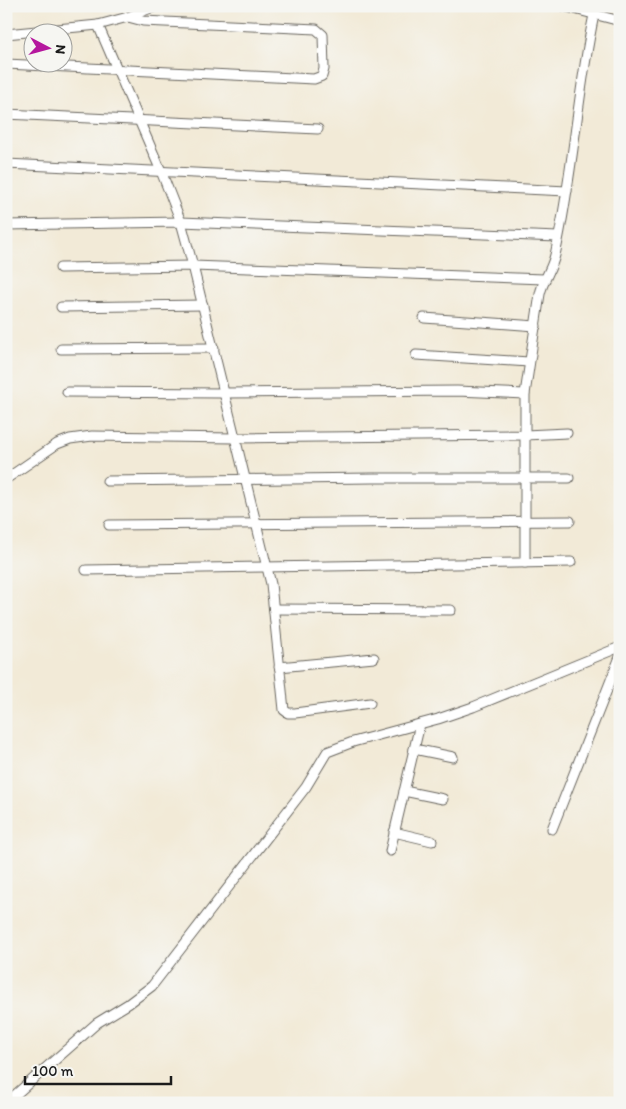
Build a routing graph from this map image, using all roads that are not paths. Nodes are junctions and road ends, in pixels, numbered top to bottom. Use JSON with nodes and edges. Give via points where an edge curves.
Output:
{"nodes":[{"id":1,"x":156,"y":6,"type":"edge"},
{"id":2,"x":563,"y":6,"type":"edge"},
{"id":3,"x":594,"y":15,"type":"junction"},
{"id":4,"x":128,"y":17,"type":"junction"},
{"id":5,"x":620,"y":21,"type":"edge"},
{"id":6,"x":98,"y":25,"type":"junction"},
{"id":7,"x":6,"y":34,"type":"edge"},
{"id":8,"x":6,"y":64,"type":"edge"},
{"id":9,"x":117,"y":68,"type":"junction"},
{"id":10,"x":6,"y":114,"type":"edge"},
{"id":11,"x":139,"y":120,"type":"junction"},
{"id":12,"x":318,"y":129,"type":"dead end"},
{"id":13,"x":6,"y":164,"type":"edge"},
{"id":14,"x":161,"y":171,"type":"junction"},
{"id":15,"x":567,"y":192,"type":"junction"},
{"id":16,"x":181,"y":222,"type":"junction"},
{"id":17,"x":6,"y":225,"type":"edge"},
{"id":18,"x":558,"y":237,"type":"junction"},
{"id":19,"x":193,"y":266,"type":"junction"},
{"id":20,"x":60,"y":268,"type":"dead end"},
{"id":21,"x":544,"y":279,"type":"junction"},
{"id":22,"x":203,"y":305,"type":"junction"},
{"id":23,"x":61,"y":307,"type":"dead end"},
{"id":24,"x":424,"y":318,"type":"dead end"},
{"id":25,"x":536,"y":326,"type":"junction"},
{"id":26,"x":214,"y":348,"type":"junction"},
{"id":27,"x":61,"y":349,"type":"dead end"},
{"id":28,"x":416,"y":355,"type":"dead end"},
{"id":29,"x":529,"y":362,"type":"junction"},
{"id":30,"x":67,"y":392,"type":"dead end"},
{"id":31,"x":223,"y":393,"type":"junction"},
{"id":32,"x":525,"y":394,"type":"junction"},
{"id":33,"x":567,"y":432,"type":"dead end"},
{"id":34,"x":525,"y":435,"type":"junction"},
{"id":35,"x":234,"y":438,"type":"junction"},
{"id":36,"x":525,"y":478,"type":"junction"},
{"id":37,"x":570,"y":478,"type":"dead end"},
{"id":38,"x":6,"y":479,"type":"edge"},
{"id":39,"x":245,"y":480,"type":"junction"},
{"id":40,"x":107,"y":481,"type":"dead end"},
{"id":41,"x":525,"y":521,"type":"junction"},
{"id":42,"x":570,"y":521,"type":"dead end"},
{"id":43,"x":256,"y":523,"type":"junction"},
{"id":44,"x":109,"y":525,"type":"dead end"},
{"id":45,"x":571,"y":562,"type":"dead end"},
{"id":46,"x":525,"y":563,"type":"junction"},
{"id":47,"x":268,"y":567,"type":"junction"},
{"id":48,"x":86,"y":570,"type":"dead end"},
{"id":49,"x":274,"y":609,"type":"junction"},
{"id":50,"x":451,"y":610,"type":"dead end"},
{"id":51,"x":620,"y":647,"type":"edge"},
{"id":52,"x":620,"y":657,"type":"edge"},
{"id":53,"x":374,"y":658,"type":"dead end"},
{"id":54,"x":279,"y":667,"type":"junction"},
{"id":55,"x":370,"y":703,"type":"dead end"},
{"id":56,"x":420,"y":724,"type":"junction"},
{"id":57,"x":414,"y":749,"type":"junction"},
{"id":58,"x":453,"y":757,"type":"dead end"},
{"id":59,"x":404,"y":792,"type":"junction"},
{"id":60,"x":443,"y":799,"type":"dead end"},
{"id":61,"x":552,"y":829,"type":"dead end"},
{"id":62,"x":394,"y":832,"type":"junction"},
{"id":63,"x":432,"y":841,"type":"dead end"},
{"id":64,"x":390,"y":851,"type":"dead end"},
{"id":65,"x":6,"y":1103,"type":"edge"}],
"edges":[{"from":1,"to":4,"type":"street"},
{"from":2,"to":3,"type":"street"},
{"from":3,"to":5,"type":"street"},
{"from":3,"to":15,"type":"street"},
{"from":4,"to":6,"type":"street"},
{"from":4,"to":9,"type":"street","via":[[143,21],[316,28],[324,40],[324,69],[322,76],[314,79]]},
{"from":6,"to":7,"type":"street"},
{"from":6,"to":9,"type":"street"},
{"from":8,"to":9,"type":"street"},
{"from":9,"to":11,"type":"street"},
{"from":10,"to":11,"type":"street"},
{"from":11,"to":12,"type":"street"},
{"from":11,"to":14,"type":"street"},
{"from":13,"to":14,"type":"street"},
{"from":14,"to":15,"type":"street"},
{"from":14,"to":16,"type":"street"},
{"from":15,"to":18,"type":"street"},
{"from":16,"to":17,"type":"street"},
{"from":16,"to":18,"type":"street"},
{"from":16,"to":19,"type":"street"},
{"from":18,"to":21,"type":"street","via":[[554,257]]},
{"from":19,"to":20,"type":"street"},
{"from":19,"to":21,"type":"street"},
{"from":19,"to":22,"type":"street"},
{"from":21,"to":25,"type":"street"},
{"from":22,"to":23,"type":"street"},
{"from":22,"to":26,"type":"street"},
{"from":24,"to":25,"type":"street"},
{"from":25,"to":29,"type":"street"},
{"from":26,"to":27,"type":"street"},
{"from":26,"to":31,"type":"street"},
{"from":28,"to":29,"type":"street"},
{"from":29,"to":32,"type":"street"},
{"from":30,"to":31,"type":"street"},
{"from":31,"to":32,"type":"street","via":[[457,391]]},
{"from":31,"to":35,"type":"street"},
{"from":32,"to":34,"type":"street"},
{"from":33,"to":34,"type":"street"},
{"from":34,"to":35,"type":"street"},
{"from":34,"to":36,"type":"street"},
{"from":35,"to":38,"type":"street","via":[[92,436],[70,439],[57,444]]},
{"from":35,"to":39,"type":"street"},
{"from":36,"to":37,"type":"street"},
{"from":36,"to":39,"type":"street"},
{"from":36,"to":41,"type":"street"},
{"from":39,"to":40,"type":"street"},
{"from":39,"to":43,"type":"street"},
{"from":41,"to":42,"type":"street"},
{"from":41,"to":43,"type":"street"},
{"from":41,"to":46,"type":"street"},
{"from":43,"to":44,"type":"street"},
{"from":43,"to":47,"type":"street"},
{"from":45,"to":46,"type":"street"},
{"from":46,"to":47,"type":"street"},
{"from":47,"to":48,"type":"street"},
{"from":47,"to":49,"type":"street"},
{"from":49,"to":50,"type":"street"},
{"from":49,"to":54,"type":"street"},
{"from":51,"to":56,"type":"street","via":[[473,707]]},
{"from":52,"to":61,"type":"street"},
{"from":53,"to":54,"type":"street"},
{"from":54,"to":55,"type":"street","via":[[282,704],[288,713]]},
{"from":56,"to":57,"type":"street"},
{"from":56,"to":65,"type":"street","via":[[327,752],[306,787],[152,986],[96,1023]]},
{"from":57,"to":58,"type":"street"},
{"from":57,"to":59,"type":"street"},
{"from":59,"to":60,"type":"street"},
{"from":59,"to":62,"type":"street"},
{"from":62,"to":63,"type":"street"},
{"from":62,"to":64,"type":"street"}]}
